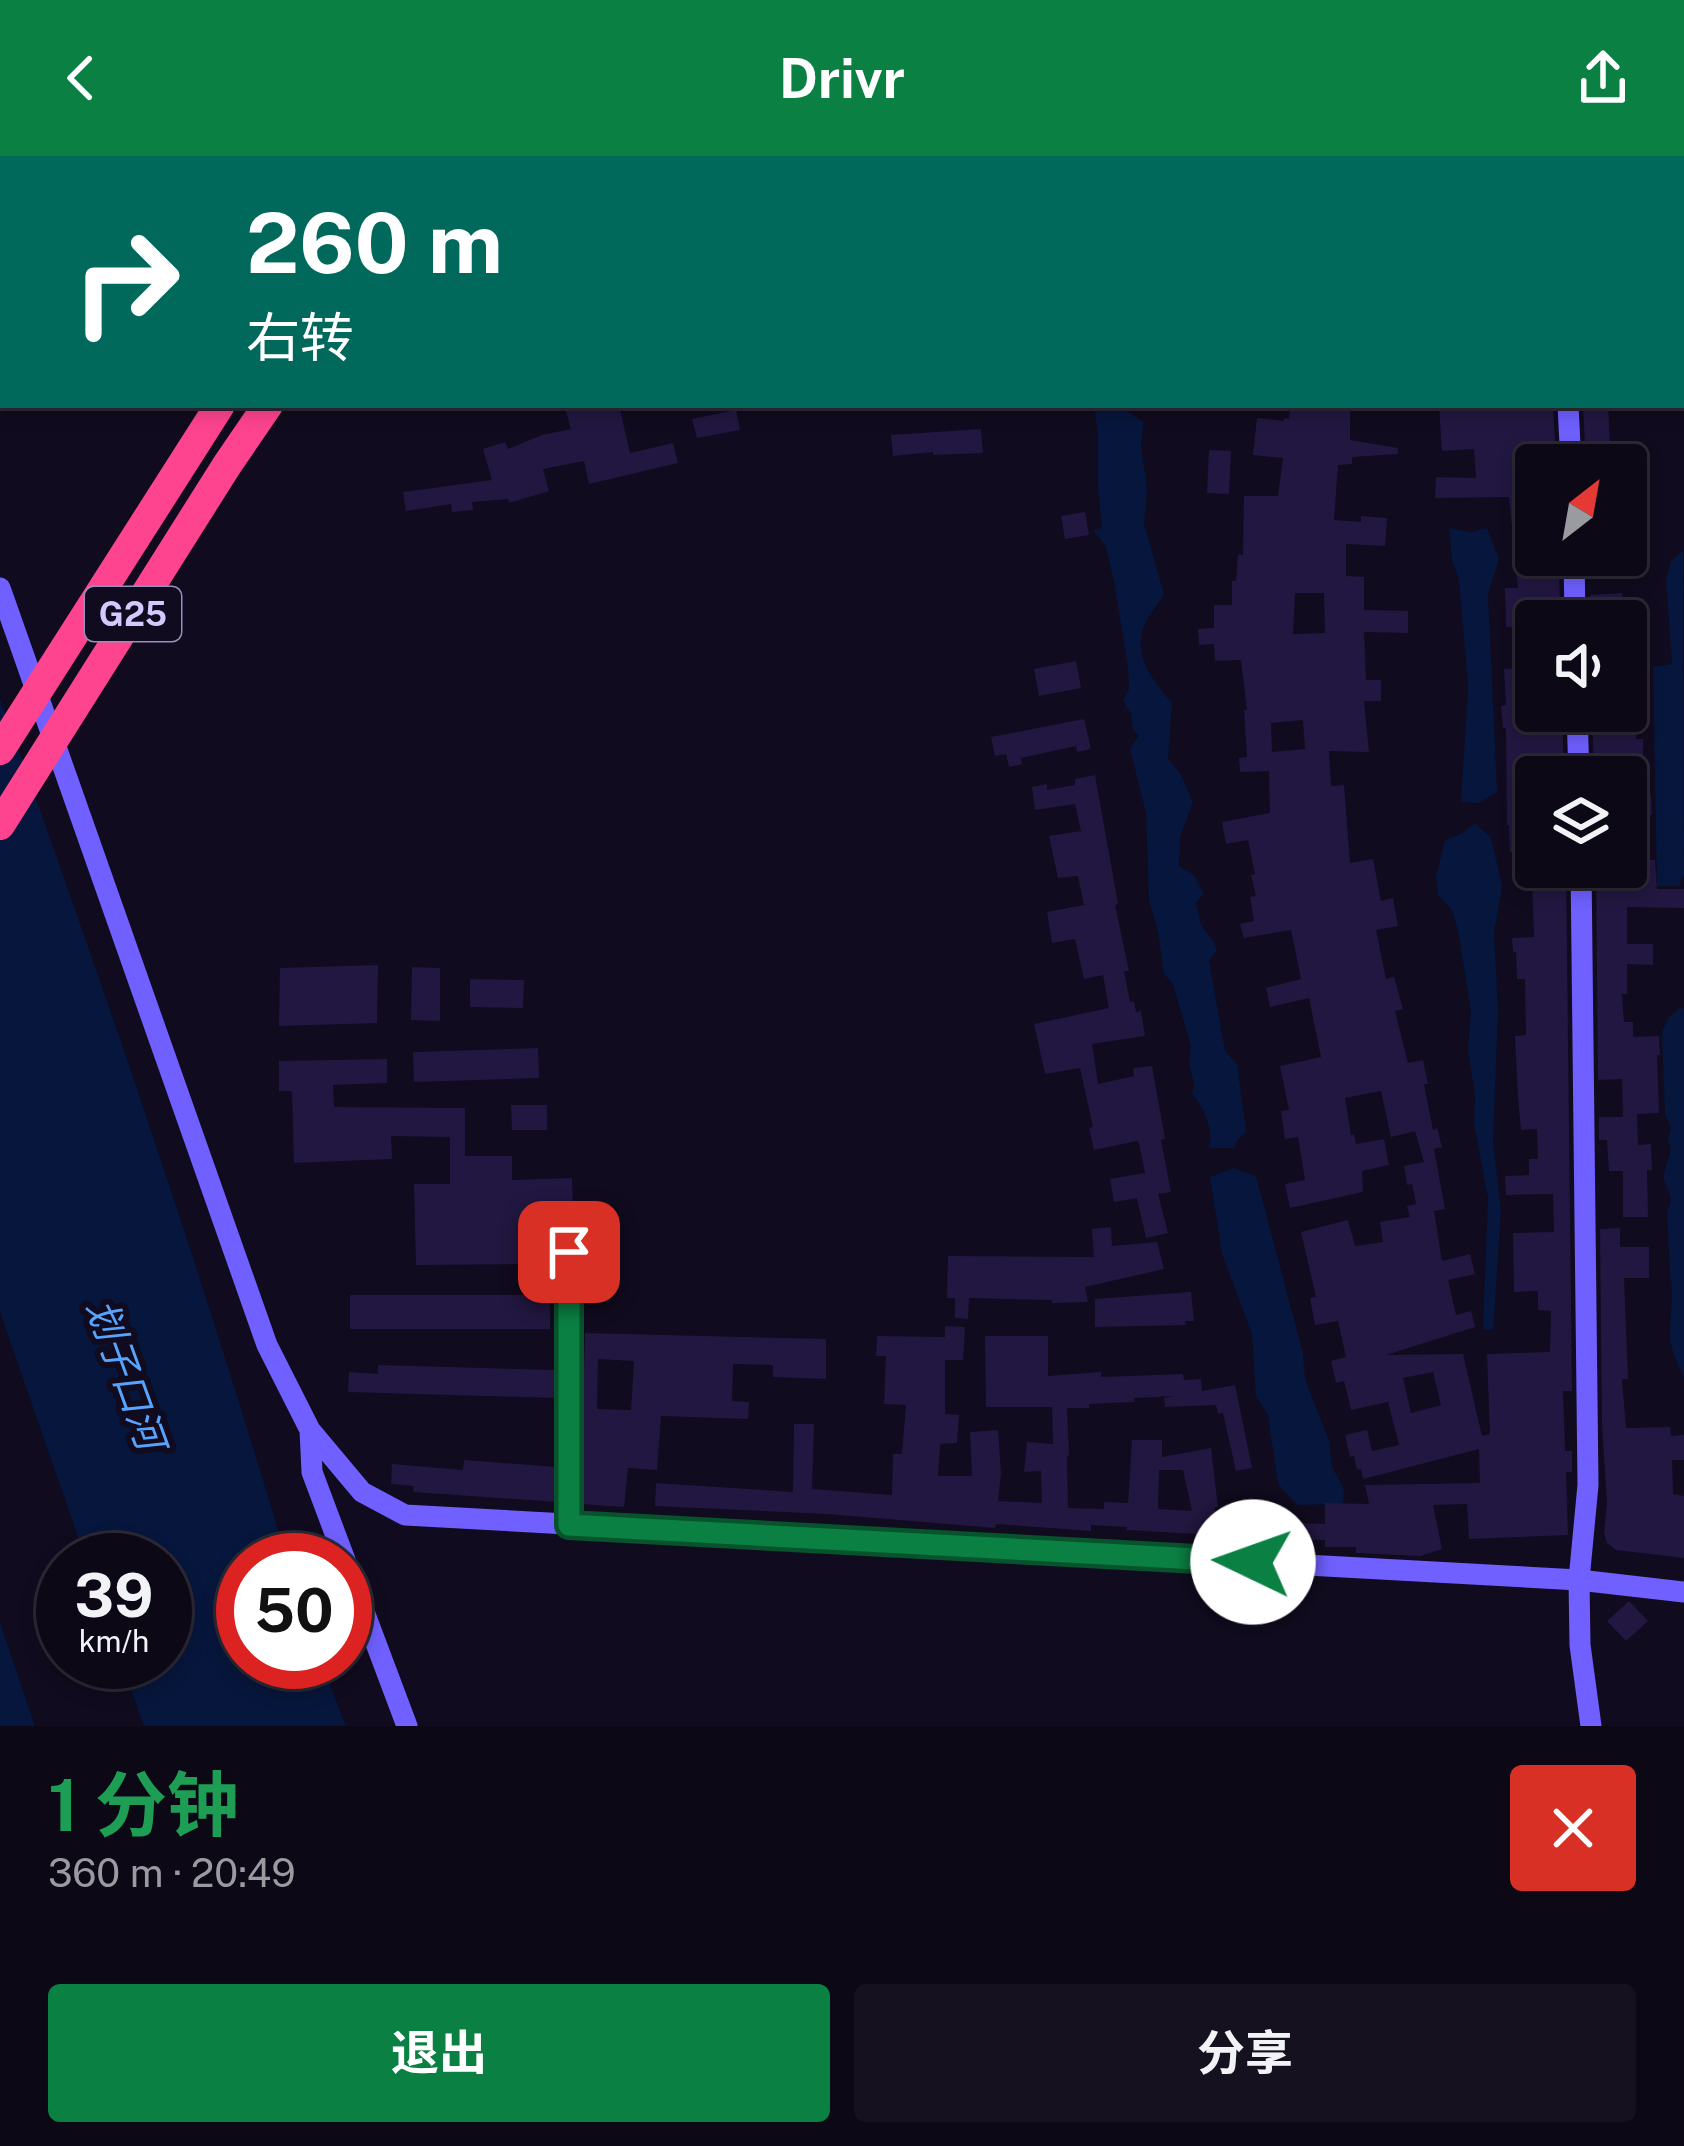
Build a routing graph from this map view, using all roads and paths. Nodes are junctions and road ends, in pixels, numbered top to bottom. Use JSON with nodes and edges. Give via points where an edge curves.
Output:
{"nodes":[{"id":1,"x":218,"y":408,"type":"edge"},
{"id":2,"x":266,"y":408,"type":"edge"},
{"id":3,"x":1568,"y":408,"type":"edge"},
{"id":4,"x":1570,"y":444,"type":"edge"},
{"id":5,"x":0,"y":588,"type":"edge"},
{"id":6,"x":0,"y":750,"type":"edge"},
{"id":7,"x":0,"y":825,"type":"edge"},
{"id":8,"x":1581,"y":888,"type":"edge"},
{"id":9,"x":569,"y":1252,"type":"dead end"},
{"id":10,"x":310,"y":1430,"type":"junction"},
{"id":11,"x":569,"y":1525,"type":"junction"},
{"id":12,"x":335,"y":1533,"type":"edge"},
{"id":13,"x":1579,"y":1580,"type":"junction"},
{"id":14,"x":1684,"y":1592,"type":"edge"},
{"id":15,"x":372,"y":1633,"type":"edge"},
{"id":16,"x":406,"y":1726,"type":"edge"},
{"id":17,"x":1591,"y":1726,"type":"edge"}],
"edges":[{"from":1,"to":6,"type":"highway","number":"G25","bridge":true},
{"from":2,"to":7,"type":"highway","number":"G25","bridge":true},
{"from":3,"to":4,"type":"main road"},
{"from":5,"to":10,"type":"main road","via":[[267,1345]]},
{"from":8,"to":13,"type":"main road","via":[[1588,1485]]},
{"from":9,"to":11,"type":"street"},
{"from":10,"to":11,"type":"main road","via":[[362,1492],[405,1515]]},
{"from":10,"to":12,"type":"main road","via":[[312,1472]]},
{"from":11,"to":13,"type":"main road"},
{"from":13,"to":14,"type":"main road"},
{"from":13,"to":17,"type":"main road"},
{"from":15,"to":16,"type":"main road"}]}
